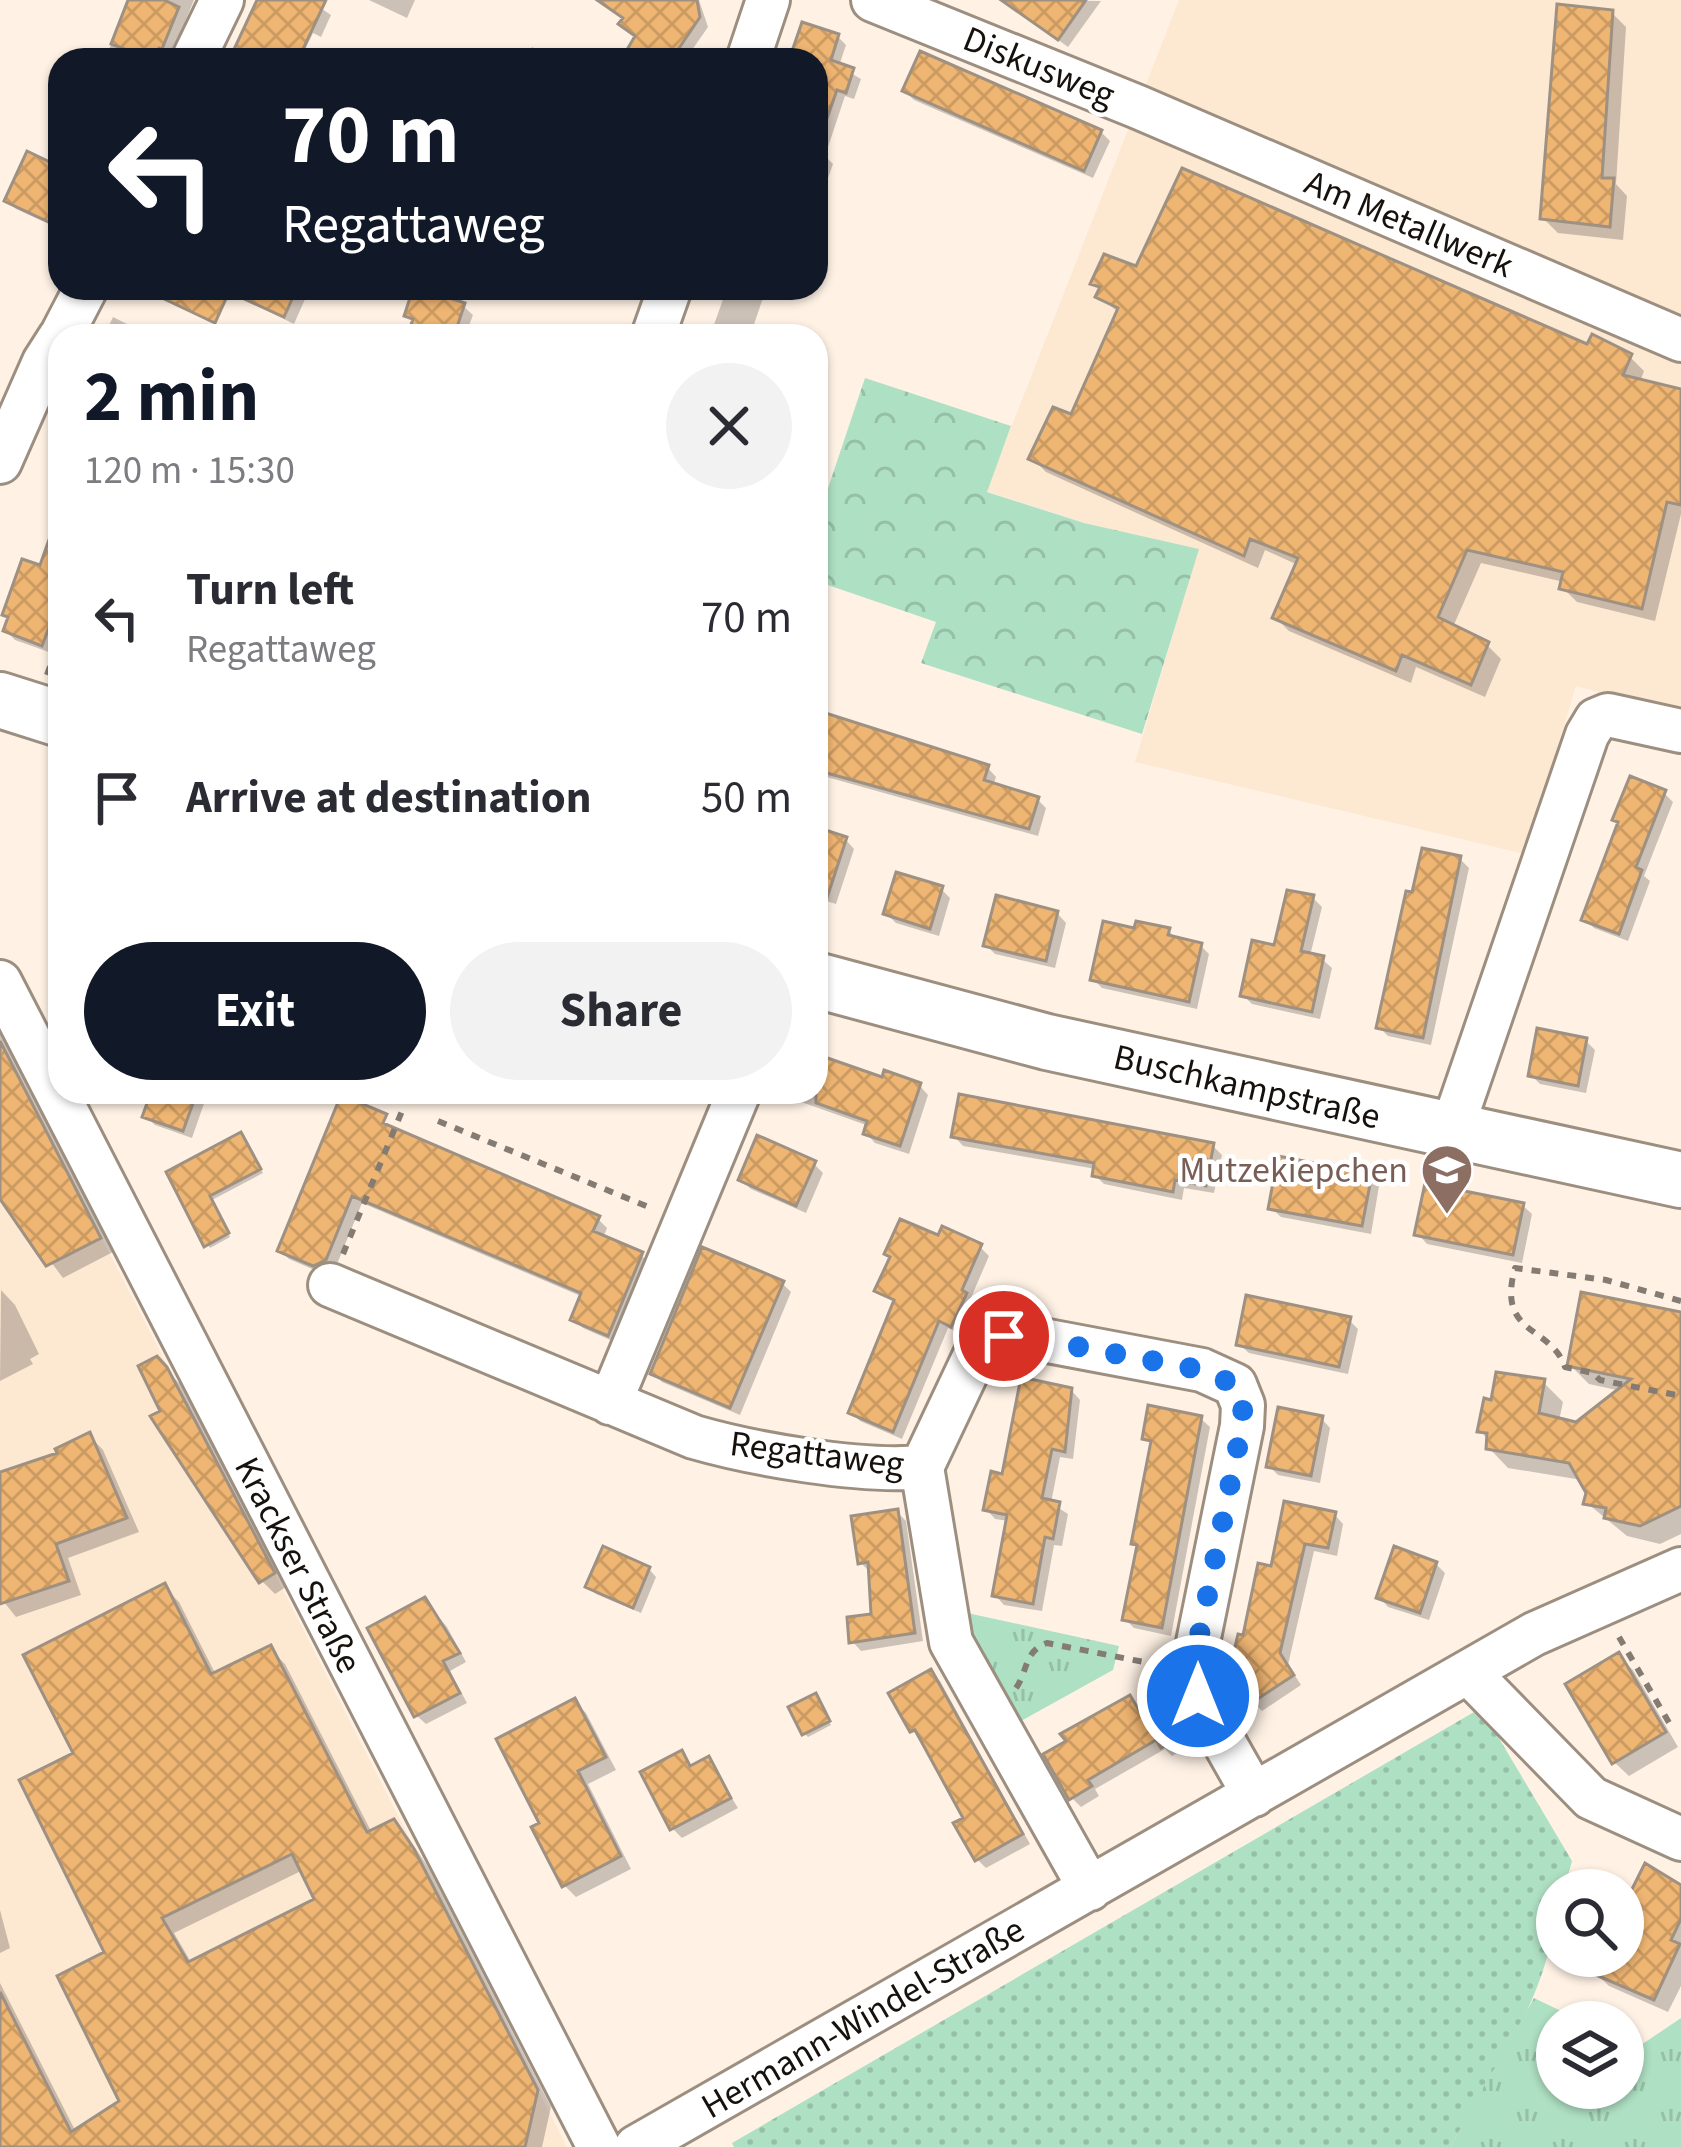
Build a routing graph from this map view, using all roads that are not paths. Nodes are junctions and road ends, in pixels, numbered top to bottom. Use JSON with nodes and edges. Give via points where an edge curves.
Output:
{"nodes":[{"id":1,"x":222,"y":0,"type":"edge"},
{"id":2,"x":768,"y":0,"type":"edge"},
{"id":3,"x":873,"y":0,"type":"edge"},
{"id":4,"x":200,"y":48,"type":"edge"},
{"id":5,"x":752,"y":48,"type":"edge"},
{"id":6,"x":1138,"y":107,"type":"joint"},
{"id":7,"x":1681,"y":340,"type":"edge"},
{"id":8,"x":48,"y":356,"type":"edge"},
{"id":9,"x":0,"y":462,"type":"edge"},
{"id":10,"x":0,"y":700,"type":"edge"},
{"id":11,"x":48,"y":715,"type":"edge"},
{"id":12,"x":1681,"y":731,"type":"edge"},
{"id":13,"x":0,"y":982,"type":"edge"},
{"id":14,"x":828,"y":983,"type":"edge"},
{"id":15,"x":48,"y":1075,"type":"edge"},
{"id":16,"x":63,"y":1104,"type":"edge"},
{"id":17,"x":734,"y":1104,"type":"edge"},
{"id":18,"x":1451,"y":1132,"type":"junction"},
{"id":19,"x":1681,"y":1180,"type":"edge"},
{"id":20,"x":330,"y":1285,"type":"road end"},
{"id":21,"x":610,"y":1403,"type":"junction"},
{"id":22,"x":922,"y":1467,"type":"junction"},
{"id":23,"x":1681,"y":1569,"type":"edge"},
{"id":24,"x":1468,"y":1672,"type":"junction"},
{"id":25,"x":1254,"y":1795,"type":"junction"},
{"id":26,"x":1681,"y":1839,"type":"edge"},
{"id":27,"x":1090,"y":1889,"type":"junction"},
{"id":28,"x":599,"y":2147,"type":"edge"},
{"id":29,"x":636,"y":2147,"type":"edge"}],
"edges":[{"from":1,"to":4,"type":"street"},
{"from":2,"to":5,"type":"street"},
{"from":3,"to":6,"type":"street","name":"Diskusweg"},
{"from":6,"to":7,"type":"street","name":"Am Metallwerk"},
{"from":8,"to":9,"type":"street"},
{"from":10,"to":11,"type":"main road"},
{"from":12,"to":18,"type":"street","via":[[1608,715],[1587,735]]},
{"from":13,"to":15,"type":"street","name":"Krackser Straße"},
{"from":14,"to":18,"type":"main road","name":"Buschkampstraße","via":[[1046,1042]]},
{"from":16,"to":28,"type":"street","name":"Krackser Straße"},
{"from":17,"to":21,"type":"street"},
{"from":18,"to":19,"type":"main road","name":"Buschkampstraße"},
{"from":20,"to":21,"type":"street","name":"Regattaweg"},
{"from":21,"to":22,"type":"street","name":"Regattaweg","via":[[722,1444],[878,1468]]},
{"from":22,"to":25,"type":"street","name":"Regattaweg","via":[[974,1355],[1004,1336],[1202,1370],[1235,1385],[1242,1426],[1192,1672]]},
{"from":22,"to":27,"type":"street","via":[[951,1642]]},
{"from":23,"to":24,"type":"street","name":"Hermann-Windel-Straße"},
{"from":24,"to":25,"type":"street","name":"Hermann-Windel-Straße"},
{"from":24,"to":26,"type":"street","via":[[1591,1798]]},
{"from":25,"to":27,"type":"street","name":"Hermann-Windel-Straße"},
{"from":27,"to":29,"type":"street","name":"Hermann-Windel-Straße"}]}
